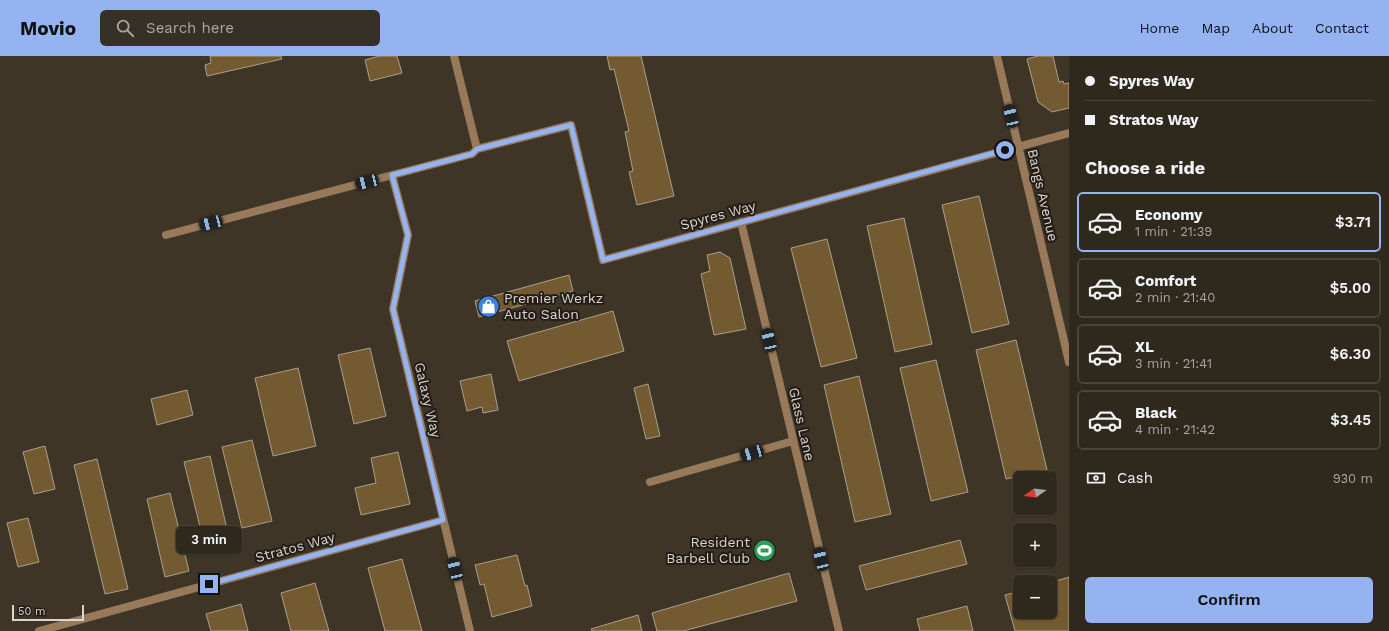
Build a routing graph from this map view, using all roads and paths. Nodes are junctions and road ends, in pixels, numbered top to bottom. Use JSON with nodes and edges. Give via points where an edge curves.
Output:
{"nodes":[{"id":1,"x":454,"y":56,"type":"edge"},
{"id":2,"x":997,"y":56,"type":"edge"},
{"id":3,"x":1069,"y":133,"type":"edge"},
{"id":4,"x":1018,"y":146,"type":"junction"},
{"id":5,"x":477,"y":149,"type":"junction"},
{"id":6,"x":392,"y":175,"type":"junction"},
{"id":7,"x":741,"y":222,"type":"junction"},
{"id":8,"x":166,"y":235,"type":"dead end"},
{"id":9,"x":1069,"y":362,"type":"edge"},
{"id":10,"x":793,"y":441,"type":"junction"},
{"id":11,"x":650,"y":482,"type":"dead end"},
{"id":12,"x":443,"y":520,"type":"junction"},
{"id":13,"x":39,"y":631,"type":"edge"},
{"id":14,"x":470,"y":631,"type":"edge"},
{"id":15,"x":839,"y":631,"type":"edge"}],
"edges":[{"from":1,"to":5,"type":"street"},
{"from":2,"to":4,"type":"street","name":"Bangs Avenue"},
{"from":3,"to":4,"type":"street","name":"Spyres Way"},
{"from":4,"to":7,"type":"street","name":"Spyres Way"},
{"from":4,"to":9,"type":"street","name":"Bangs Avenue"},
{"from":5,"to":6,"type":"street","via":[[472,154]]},
{"from":5,"to":7,"type":"street","name":"Spyres Way","via":[[571,125],[603,260]]},
{"from":6,"to":8,"type":"street"},
{"from":6,"to":12,"type":"street","name":"Galaxy Way","via":[[408,235],[393,309]]},
{"from":7,"to":10,"type":"street","name":"Glass Lane"},
{"from":10,"to":11,"type":"street"},
{"from":10,"to":15,"type":"street","name":"Glass Lane"},
{"from":12,"to":13,"type":"street","name":"Stratos Way"},
{"from":12,"to":14,"type":"street","name":"Galaxy Way"}]}
